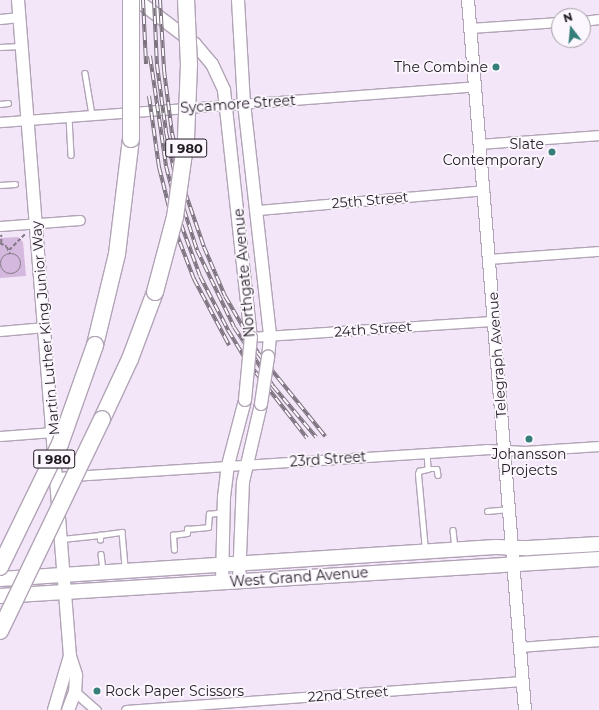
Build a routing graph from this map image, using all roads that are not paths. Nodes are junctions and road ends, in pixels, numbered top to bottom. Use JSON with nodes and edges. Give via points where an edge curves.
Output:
{"nodes":[{"id":1,"x":18,"y":0,"type":"edge"},
{"id":2,"x":131,"y":0,"type":"edge"},
{"id":3,"x":137,"y":0,"type":"edge"},
{"id":4,"x":186,"y":0,"type":"edge"},
{"id":5,"x":238,"y":0,"type":"edge"},
{"id":6,"x":468,"y":0,"type":"edge"},
{"id":7,"x":19,"y":17,"type":"junction"},
{"id":8,"x":0,"y":19,"type":"edge"},
{"id":9,"x":551,"y":23,"type":"edge"},
{"id":10,"x":470,"y":28,"type":"junction"},
{"id":11,"x":21,"y":46,"type":"junction"},
{"id":12,"x":0,"y":47,"type":"edge"},
{"id":13,"x":85,"y":73,"type":"dead end"},
{"id":14,"x":475,"y":86,"type":"junction"},
{"id":15,"x":8,"y":103,"type":"dead end"},
{"id":16,"x":244,"y":103,"type":"junction"},
{"id":17,"x":0,"y":104,"type":"edge"},
{"id":18,"x":225,"y":105,"type":"junction"},
{"id":19,"x":92,"y":115,"type":"junction"},
{"id":20,"x":69,"y":117,"type":"junction"},
{"id":21,"x":28,"y":120,"type":"junction"},
{"id":22,"x":0,"y":122,"type":"edge"},
{"id":23,"x":599,"y":135,"type":"edge"},
{"id":24,"x":480,"y":144,"type":"junction"},
{"id":25,"x":71,"y":155,"type":"dead end"},
{"id":26,"x":15,"y":184,"type":"dead end"},
{"id":27,"x":0,"y":185,"type":"edge"},
{"id":28,"x":484,"y":190,"type":"junction"},
{"id":29,"x":257,"y":210,"type":"junction"},
{"id":30,"x":80,"y":220,"type":"dead end"},
{"id":31,"x":36,"y":223,"type":"junction"},
{"id":32,"x":0,"y":226,"type":"edge"},
{"id":33,"x":599,"y":251,"type":"edge"},
{"id":34,"x":489,"y":259,"type":"junction"},
{"id":35,"x":494,"y":321,"type":"junction"},
{"id":36,"x":45,"y":327,"type":"junction"},
{"id":37,"x":0,"y":330,"type":"edge"},
{"id":38,"x":270,"y":336,"type":"junction"},
{"id":39,"x":251,"y":337,"type":"junction"},
{"id":40,"x":53,"y":432,"type":"junction"},
{"id":41,"x":0,"y":436,"type":"edge"},
{"id":42,"x":599,"y":446,"type":"edge"},
{"id":43,"x":504,"y":450,"type":"junction"},
{"id":44,"x":427,"y":453,"type":"junction"},
{"id":45,"x":245,"y":464,"type":"junction"},
{"id":46,"x":228,"y":465,"type":"junction"},
{"id":47,"x":428,"y":469,"type":"junction"},
{"id":48,"x":438,"y":475,"type":"dead end"},
{"id":49,"x":57,"y":477,"type":"junction"},
{"id":50,"x":508,"y":509,"type":"junction"},
{"id":51,"x":487,"y":511,"type":"dead end"},
{"id":52,"x":223,"y":512,"type":"junction"},
{"id":53,"x":453,"y":530,"type":"dead end"},
{"id":54,"x":100,"y":535,"type":"junction"},
{"id":55,"x":62,"y":539,"type":"junction"},
{"id":56,"x":100,"y":540,"type":"dead end"},
{"id":57,"x":599,"y":544,"type":"edge"},
{"id":58,"x":512,"y":548,"type":"junction"},
{"id":59,"x":174,"y":550,"type":"dead end"},
{"id":60,"x":455,"y":550,"type":"junction"},
{"id":61,"x":425,"y":552,"type":"junction"},
{"id":62,"x":101,"y":554,"type":"dead end"},
{"id":63,"x":599,"y":559,"type":"edge"},
{"id":64,"x":513,"y":563,"type":"junction"},
{"id":65,"x":239,"y":564,"type":"junction"},
{"id":66,"x":222,"y":565,"type":"junction"},
{"id":67,"x":0,"y":567,"type":"edge"},
{"id":68,"x":125,"y":571,"type":"junction"},
{"id":69,"x":103,"y":572,"type":"junction"},
{"id":70,"x":65,"y":575,"type":"junction"},
{"id":71,"x":0,"y":579,"type":"edge"},
{"id":72,"x":238,"y":581,"type":"junction"},
{"id":73,"x":222,"y":582,"type":"junction"},
{"id":74,"x":66,"y":592,"type":"junction"},
{"id":75,"x":0,"y":596,"type":"edge"},
{"id":76,"x":0,"y":631,"type":"edge"},
{"id":77,"x":599,"y":641,"type":"edge"},
{"id":78,"x":520,"y":647,"type":"junction"},
{"id":79,"x":70,"y":656,"type":"junction"},
{"id":80,"x":522,"y":681,"type":"junction"},
{"id":81,"x":75,"y":692,"type":"junction"},
{"id":82,"x":86,"y":707,"type":"edge"},
{"id":83,"x":54,"y":710,"type":"edge"},
{"id":84,"x":68,"y":710,"type":"edge"},
{"id":85,"x":96,"y":710,"type":"edge"},
{"id":86,"x":126,"y":710,"type":"edge"},
{"id":87,"x":525,"y":710,"type":"edge"}],
"edges":[{"from":1,"to":7,"type":"main road","name":"Martin Luther King Junior Way"},
{"from":2,"to":67,"type":"highway","number":"I 980","bridge":true,"via":[[131,139],[117,254],[95,345],[60,444]]},
{"from":3,"to":18,"type":"main road","name":"Northgate Avenue","via":[[176,28],[208,59],[221,83]]},
{"from":4,"to":76,"type":"highway","number":"I 980","bridge":true,"via":[[189,84],[186,146],[172,228],[155,292],[130,359]]},
{"from":5,"to":16,"type":"main road","name":"Northgate Avenue"},
{"from":6,"to":10,"type":"main road","name":"Telegraph Avenue"},
{"from":7,"to":8,"type":"street"},
{"from":7,"to":11,"type":"main road","name":"Martin Luther King Junior Way"},
{"from":9,"to":10,"type":"street"},
{"from":10,"to":14,"type":"main road","name":"Telegraph Avenue"},
{"from":11,"to":12,"type":"lane"},
{"from":11,"to":21,"type":"main road","name":"Martin Luther King Junior Way"},
{"from":13,"to":19,"type":"lane"},
{"from":14,"to":16,"type":"street","name":"Sycamore Street"},
{"from":14,"to":24,"type":"main road","name":"Telegraph Avenue"},
{"from":15,"to":17,"type":"lane"},
{"from":16,"to":18,"type":"street","name":"Sycamore Street"},
{"from":16,"to":29,"type":"main road","name":"Northgate Avenue"},
{"from":18,"to":19,"type":"street","name":"Sycamore Street"},
{"from":18,"to":39,"type":"main road","name":"Northgate Avenue"},
{"from":19,"to":20,"type":"street","name":"Sycamore Street"},
{"from":20,"to":21,"type":"street","name":"Sycamore Street"},
{"from":20,"to":25,"type":"lane"},
{"from":21,"to":22,"type":"street","name":"Sycamore Street"},
{"from":21,"to":31,"type":"main road","name":"Martin Luther King Junior Way"},
{"from":23,"to":24,"type":"street"},
{"from":24,"to":28,"type":"main road","name":"Telegraph Avenue"},
{"from":26,"to":27,"type":"lane"},
{"from":28,"to":29,"type":"street","name":"25th Street"},
{"from":28,"to":34,"type":"main road","name":"Telegraph Avenue"},
{"from":29,"to":38,"type":"main road","name":"Northgate Avenue"},
{"from":30,"to":31,"type":"street"},
{"from":31,"to":32,"type":"street"},
{"from":31,"to":36,"type":"main road","name":"Martin Luther King Junior Way"},
{"from":33,"to":34,"type":"street"},
{"from":34,"to":35,"type":"main road","name":"Telegraph Avenue"},
{"from":35,"to":38,"type":"street","name":"24th Street"},
{"from":35,"to":43,"type":"main road","name":"Telegraph Avenue"},
{"from":36,"to":37,"type":"street"},
{"from":36,"to":40,"type":"main road","name":"Martin Luther King Junior Way"},
{"from":38,"to":39,"type":"street","name":"24th Street"},
{"from":38,"to":45,"type":"main road","name":"Northgate Avenue","bridge":true,"via":[[261,404]]},
{"from":39,"to":46,"type":"main road","name":"Northgate Avenue","bridge":true,"via":[[245,400]]},
{"from":40,"to":41,"type":"street"},
{"from":40,"to":49,"type":"main road","name":"Martin Luther King Junior Way"},
{"from":42,"to":43,"type":"street","name":"23rd Street"},
{"from":43,"to":44,"type":"street","name":"23rd Street"},
{"from":43,"to":50,"type":"main road","name":"Telegraph Avenue"},
{"from":44,"to":45,"type":"street","name":"23rd Street"},
{"from":44,"to":47,"type":"lane"},
{"from":45,"to":46,"type":"street","name":"23rd Street"},
{"from":45,"to":65,"type":"main road","name":"Northgate Avenue"},
{"from":46,"to":49,"type":"street","name":"23rd Street"},
{"from":46,"to":52,"type":"main road","name":"Northgate Avenue"},
{"from":47,"to":48,"type":"lane","via":[[437,469]]},
{"from":47,"to":61,"type":"lane","via":[[419,471],[418,474]]},
{"from":49,"to":55,"type":"main road","name":"Martin Luther King Junior Way"},
{"from":50,"to":51,"type":"lane"},
{"from":50,"to":58,"type":"main road","name":"Telegraph Avenue"},
{"from":52,"to":59,"type":"lane","via":[[209,514],[208,527],[187,529],[187,533],[173,535]]},
{"from":52,"to":66,"type":"main road","name":"Northgate Avenue"},
{"from":53,"to":60,"type":"lane"},
{"from":54,"to":55,"type":"lane"},
{"from":54,"to":56,"type":"lane"},
{"from":54,"to":68,"type":"lane","via":[[122,532]]},
{"from":55,"to":70,"type":"main road","name":"Martin Luther King Junior Way"},
{"from":57,"to":58,"type":"main road","name":"West Grand Avenue"},
{"from":58,"to":60,"type":"main road","name":"West Grand Avenue"},
{"from":58,"to":64,"type":"main road","name":"Telegraph Avenue"},
{"from":60,"to":61,"type":"main road","name":"West Grand Avenue"},
{"from":61,"to":65,"type":"main road","name":"West Grand Avenue"},
{"from":62,"to":69,"type":"lane"},
{"from":63,"to":64,"type":"main road","name":"West Grand Avenue"},
{"from":64,"to":72,"type":"main road","name":"West Grand Avenue"},
{"from":64,"to":78,"type":"main road","name":"Telegraph Avenue"},
{"from":65,"to":66,"type":"main road","name":"West Grand Avenue"},
{"from":65,"to":72,"type":"main road","name":"Northgate Avenue"},
{"from":66,"to":68,"type":"main road","name":"West Grand Avenue"},
{"from":66,"to":73,"type":"main road","name":"Northgate Avenue"},
{"from":68,"to":69,"type":"main road","name":"West Grand Avenue"},
{"from":69,"to":70,"type":"main road","name":"West Grand Avenue"},
{"from":70,"to":71,"type":"main road","name":"West Grand Avenue"},
{"from":70,"to":74,"type":"main road","name":"Martin Luther King Junior Way"},
{"from":72,"to":73,"type":"main road","name":"West Grand Avenue"},
{"from":73,"to":74,"type":"main road","name":"West Grand Avenue"},
{"from":74,"to":75,"type":"main road","name":"West Grand Avenue"},
{"from":74,"to":79,"type":"main road","name":"Martin Luther King Junior Way"},
{"from":77,"to":78,"type":"street"},
{"from":78,"to":80,"type":"main road","name":"Telegraph Avenue"},
{"from":79,"to":81,"type":"main road","name":"Martin Luther King Junior Way","via":[[76,675]]},
{"from":79,"to":83,"type":"main road","name":"Martin Luther King Junior Way","via":[[63,687]]},
{"from":80,"to":86,"type":"street","name":"22nd Street"},
{"from":80,"to":87,"type":"main road","name":"Telegraph Avenue"},
{"from":81,"to":82,"type":"street"},
{"from":81,"to":84,"type":"main road"},
{"from":82,"to":85,"type":"street"}]}
